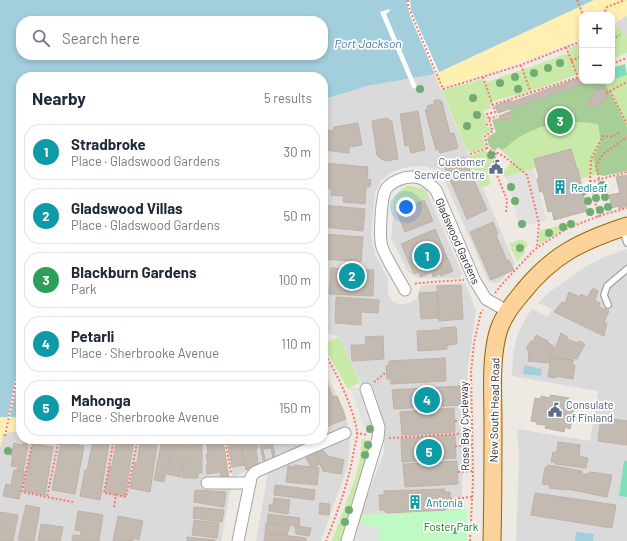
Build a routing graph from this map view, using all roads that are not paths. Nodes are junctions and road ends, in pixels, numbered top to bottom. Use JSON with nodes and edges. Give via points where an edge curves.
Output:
{"nodes":[{"id":1,"x":625,"y":232,"type":"edge"},
{"id":2,"x":627,"y":269,"type":"edge"},
{"id":3,"x":405,"y":290,"type":"road end"},
{"id":4,"x":608,"y":305,"type":"dead end"},
{"id":5,"x":507,"y":311,"type":"junction"},
{"id":6,"x":368,"y":387,"type":"road end"},
{"id":7,"x":345,"y":433,"type":"road end"},
{"id":8,"x":328,"y":440,"type":"edge"},
{"id":9,"x":320,"y":444,"type":"edge"},
{"id":10,"x":207,"y":483,"type":"dead end"},
{"id":11,"x":250,"y":483,"type":"junction"},
{"id":12,"x":238,"y":541,"type":"edge"},
{"id":13,"x":347,"y":541,"type":"edge"},
{"id":14,"x":492,"y":541,"type":"edge"}],
"edges":[{"from":1,"to":5,"type":"main road","name":"New South Head Road","via":[[591,239],[561,255],[545,267]]},
{"from":2,"to":4,"type":"lane","via":[[606,286],[604,295]]},
{"from":3,"to":5,"type":"street","name":"Gladswood Gardens","via":[[382,247],[383,199],[386,189],[392,182],[415,176],[427,180],[436,190],[474,279],[486,299]]},
{"from":5,"to":14,"type":"main road","name":"New South Head Road","via":[[499,331],[492,392]]},
{"from":6,"to":13,"type":"street","via":[[379,427],[378,438]]},
{"from":7,"to":8,"type":"street"},
{"from":9,"to":11,"type":"street","via":[[255,472]]},
{"from":10,"to":11,"type":"street"},
{"from":11,"to":12,"type":"street"}]}
